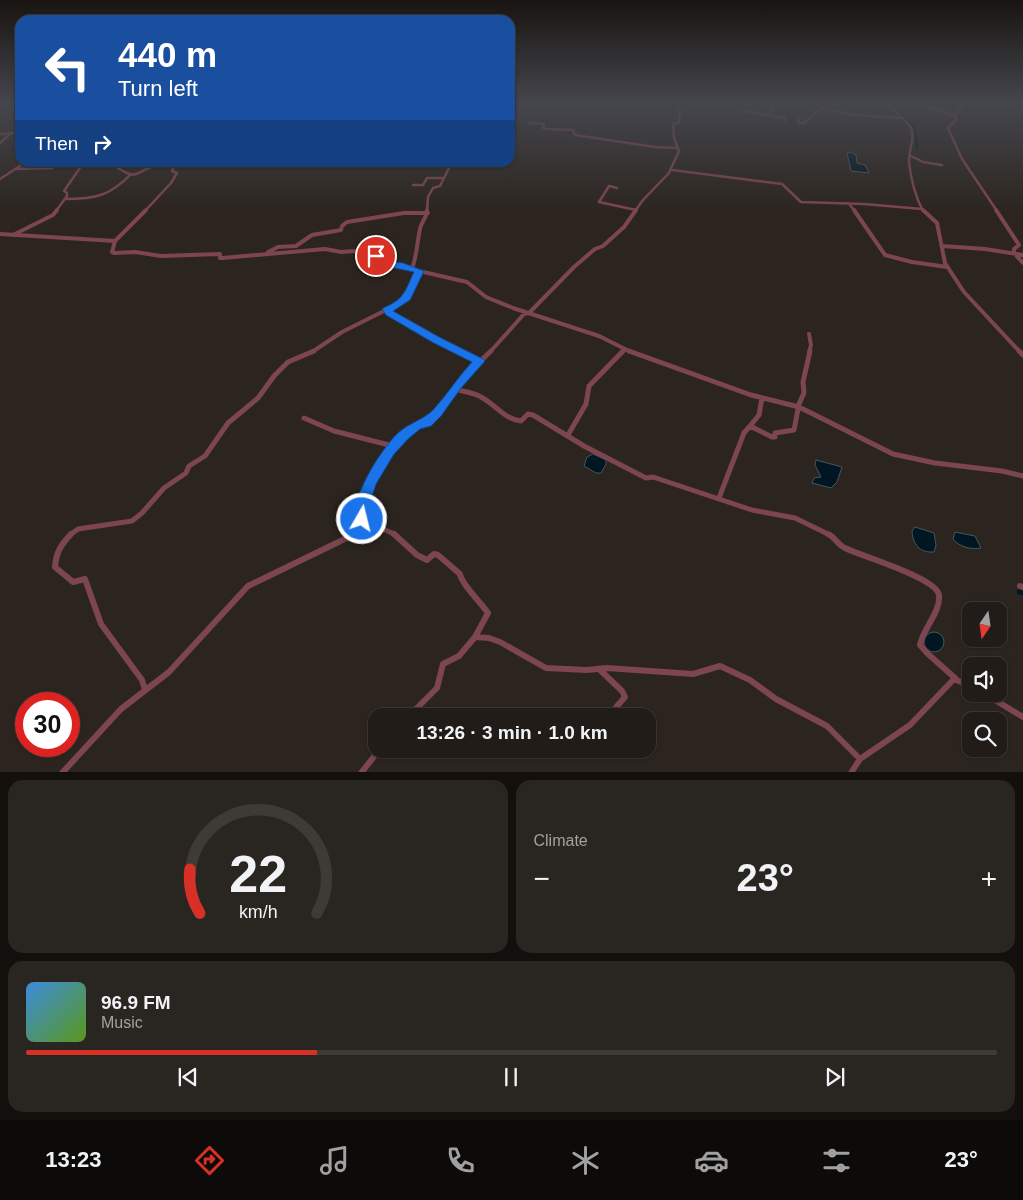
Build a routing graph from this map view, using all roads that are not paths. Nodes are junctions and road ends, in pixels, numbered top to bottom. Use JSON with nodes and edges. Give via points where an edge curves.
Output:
{"nodes":[{"id":1,"x":605,"y":139,"type":"edge"},
{"id":2,"x":674,"y":139,"type":"edge"},
{"id":3,"x":912,"y":139,"type":"edge"},
{"id":4,"x":952,"y":139,"type":"edge"},
{"id":5,"x":678,"y":148,"type":"junction"},
{"id":6,"x":908,"y":155,"type":"junction"},
{"id":7,"x":942,"y":164,"type":"dead end"},
{"id":8,"x":20,"y":167,"type":"edge"},
{"id":9,"x":52,"y":167,"type":"edge"},
{"id":10,"x":80,"y":167,"type":"edge"},
{"id":11,"x":119,"y":167,"type":"edge"},
{"id":12,"x":150,"y":167,"type":"edge"},
{"id":13,"x":174,"y":167,"type":"edge"},
{"id":14,"x":449,"y":167,"type":"edge"},
{"id":15,"x":16,"y":170,"type":"junction"},
{"id":16,"x":672,"y":170,"type":"junction"},
{"id":17,"x":131,"y":174,"type":"junction"},
{"id":18,"x":442,"y":178,"type":"junction"},
{"id":19,"x":0,"y":179,"type":"edge"},
{"id":20,"x":413,"y":185,"type":"dead end"},
{"id":21,"x":617,"y":188,"type":"dead end"},
{"id":22,"x":64,"y":199,"type":"junction"},
{"id":23,"x":848,"y":203,"type":"junction"},
{"id":24,"x":922,"y":209,"type":"junction"},
{"id":25,"x":636,"y":210,"type":"junction"},
{"id":26,"x":428,"y":214,"type":"junction"},
{"id":27,"x":0,"y":234,"type":"edge"},
{"id":28,"x":11,"y":236,"type":"junction"},
{"id":29,"x":115,"y":241,"type":"junction"},
{"id":30,"x":942,"y":246,"type":"junction"},
{"id":31,"x":266,"y":253,"type":"junction"},
{"id":32,"x":1014,"y":253,"type":"junction"},
{"id":33,"x":1023,"y":255,"type":"edge"},
{"id":34,"x":1023,"y":263,"type":"edge"},
{"id":35,"x":947,"y":267,"type":"junction"},
{"id":36,"x":412,"y":269,"type":"junction"},
{"id":37,"x":419,"y":271,"type":"junction"},
{"id":38,"x":388,"y":309,"type":"junction"},
{"id":39,"x":529,"y":312,"type":"junction"},
{"id":40,"x":809,"y":334,"type":"dead end"},
{"id":41,"x":623,"y":351,"type":"junction"},
{"id":42,"x":1023,"y":356,"type":"edge"},
{"id":43,"x":479,"y":361,"type":"junction"},
{"id":44,"x":455,"y":389,"type":"junction"},
{"id":45,"x":762,"y":398,"type":"junction"},
{"id":46,"x":799,"y":407,"type":"junction"},
{"id":47,"x":304,"y":418,"type":"dead end"},
{"id":48,"x":750,"y":426,"type":"junction"},
{"id":49,"x":568,"y":435,"type":"junction"},
{"id":50,"x":393,"y":446,"type":"junction"},
{"id":51,"x":1023,"y":476,"type":"edge"},
{"id":52,"x":719,"y":498,"type":"junction"},
{"id":53,"x":362,"y":519,"type":"junction"},
{"id":54,"x":475,"y":637,"type":"junction"},
{"id":55,"x":599,"y":669,"type":"junction"},
{"id":56,"x":956,"y":678,"type":"junction"},
{"id":57,"x":962,"y":681,"type":"edge"},
{"id":58,"x":145,"y":690,"type":"junction"},
{"id":59,"x":998,"y":702,"type":"edge"},
{"id":60,"x":417,"y":708,"type":"edge"},
{"id":61,"x":615,"y":708,"type":"edge"},
{"id":62,"x":1023,"y":717,"type":"edge"},
{"id":63,"x":373,"y":758,"type":"edge"},
{"id":64,"x":860,"y":759,"type":"junction"},
{"id":65,"x":62,"y":772,"type":"edge"},
{"id":66,"x":361,"y":772,"type":"edge"},
{"id":67,"x":851,"y":772,"type":"edge"}],
"edges":[{"from":1,"to":5,"type":"street"},
{"from":2,"to":5,"type":"street"},
{"from":3,"to":6,"type":"street"},
{"from":4,"to":32,"type":"street","via":[[974,180],[1019,244]]},
{"from":5,"to":16,"type":"street"},
{"from":6,"to":7,"type":"street","via":[[923,162]]},
{"from":6,"to":24,"type":"street","via":[[909,174]]},
{"from":8,"to":15,"type":"street"},
{"from":9,"to":15,"type":"street"},
{"from":10,"to":22,"type":"street","via":[[64,191],[68,194]]},
{"from":11,"to":17,"type":"street"},
{"from":12,"to":17,"type":"street","via":[[143,174]]},
{"from":13,"to":29,"type":"street","via":[[172,171],[177,173],[173,181]]},
{"from":14,"to":18,"type":"street"},
{"from":15,"to":19,"type":"street"},
{"from":16,"to":23,"type":"street","via":[[782,184],[800,202]]},
{"from":16,"to":25,"type":"street"},
{"from":17,"to":22,"type":"street","via":[[115,190],[107,193]]},
{"from":18,"to":20,"type":"street","via":[[427,178],[422,185]]},
{"from":18,"to":26,"type":"street","via":[[439,187],[433,188],[428,197]]},
{"from":21,"to":25,"type":"street","via":[[608,186],[599,202]]},
{"from":22,"to":28,"type":"street","via":[[53,215]]},
{"from":23,"to":24,"type":"street"},
{"from":23,"to":35,"type":"street","via":[[885,255]]},
{"from":24,"to":30,"type":"street","via":[[936,222]]},
{"from":25,"to":39,"type":"street","via":[[624,226],[574,267]]},
{"from":26,"to":31,"type":"street","via":[[404,213],[347,222],[341,230],[312,235],[296,246]]},
{"from":26,"to":36,"type":"street","via":[[420,226]]},
{"from":27,"to":28,"type":"street"},
{"from":28,"to":29,"type":"street"},
{"from":29,"to":31,"type":"street","via":[[114,253],[161,256],[220,254],[223,258]]},
{"from":30,"to":32,"type":"street"},
{"from":30,"to":35,"type":"street"},
{"from":31,"to":36,"type":"street","via":[[325,249],[355,251],[376,256],[379,262]]},
{"from":32,"to":33,"type":"street"},
{"from":32,"to":34,"type":"street"},
{"from":35,"to":42,"type":"street","via":[[964,292]]},
{"from":36,"to":37,"type":"street"},
{"from":37,"to":38,"type":"street","via":[[407,298]]},
{"from":37,"to":39,"type":"street","via":[[467,282],[486,297]]},
{"from":38,"to":43,"type":"street","via":[[418,330]]},
{"from":38,"to":58,"type":"street","via":[[342,332],[309,354],[288,362],[249,408],[228,423],[206,456],[188,466],[186,473],[164,488],[142,513],[132,520],[78,529],[62,544],[56,554],[55,567],[73,582],[85,579],[101,624],[142,680]]},
{"from":39,"to":41,"type":"street","via":[[599,336]]},
{"from":39,"to":43,"type":"street"},
{"from":40,"to":46,"type":"street","via":[[811,345]]},
{"from":41,"to":45,"type":"street"},
{"from":41,"to":49,"type":"street","via":[[589,386],[581,415]]},
{"from":43,"to":44,"type":"street"},
{"from":44,"to":49,"type":"street","via":[[479,396],[509,419],[522,422],[530,414]]},
{"from":44,"to":50,"type":"street","via":[[437,413],[426,423],[410,430]]},
{"from":45,"to":46,"type":"street"},
{"from":45,"to":48,"type":"street","via":[[760,415]]},
{"from":46,"to":48,"type":"street","via":[[794,430],[780,431],[772,437]]},
{"from":46,"to":51,"type":"street","via":[[893,454]]},
{"from":47,"to":50,"type":"street","via":[[334,431]]},
{"from":48,"to":52,"type":"street","via":[[744,433]]},
{"from":49,"to":52,"type":"street","via":[[646,478],[653,476]]},
{"from":50,"to":53,"type":"street","via":[[365,496]]},
{"from":52,"to":56,"type":"street","via":[[760,512],[795,518],[834,538],[842,547],[935,587],[939,600],[920,644]]},
{"from":53,"to":54,"type":"street","via":[[406,543],[425,560],[438,555],[460,574],[461,580],[488,613]]},
{"from":53,"to":58,"type":"street","via":[[361,529],[355,534],[248,586],[169,672]]},
{"from":54,"to":55,"type":"street","via":[[489,638],[546,668]]},
{"from":54,"to":60,"type":"street","via":[[459,656],[443,664],[437,688]]},
{"from":55,"to":61,"type":"street","via":[[625,697]]},
{"from":55,"to":64,"type":"street","via":[[693,674],[720,666],[730,669],[776,699],[827,726]]},
{"from":56,"to":57,"type":"street"},
{"from":56,"to":64,"type":"street","via":[[910,725]]},
{"from":58,"to":65,"type":"street","via":[[121,709]]},
{"from":59,"to":62,"type":"street"},
{"from":63,"to":66,"type":"street"},
{"from":64,"to":67,"type":"street"}]}
